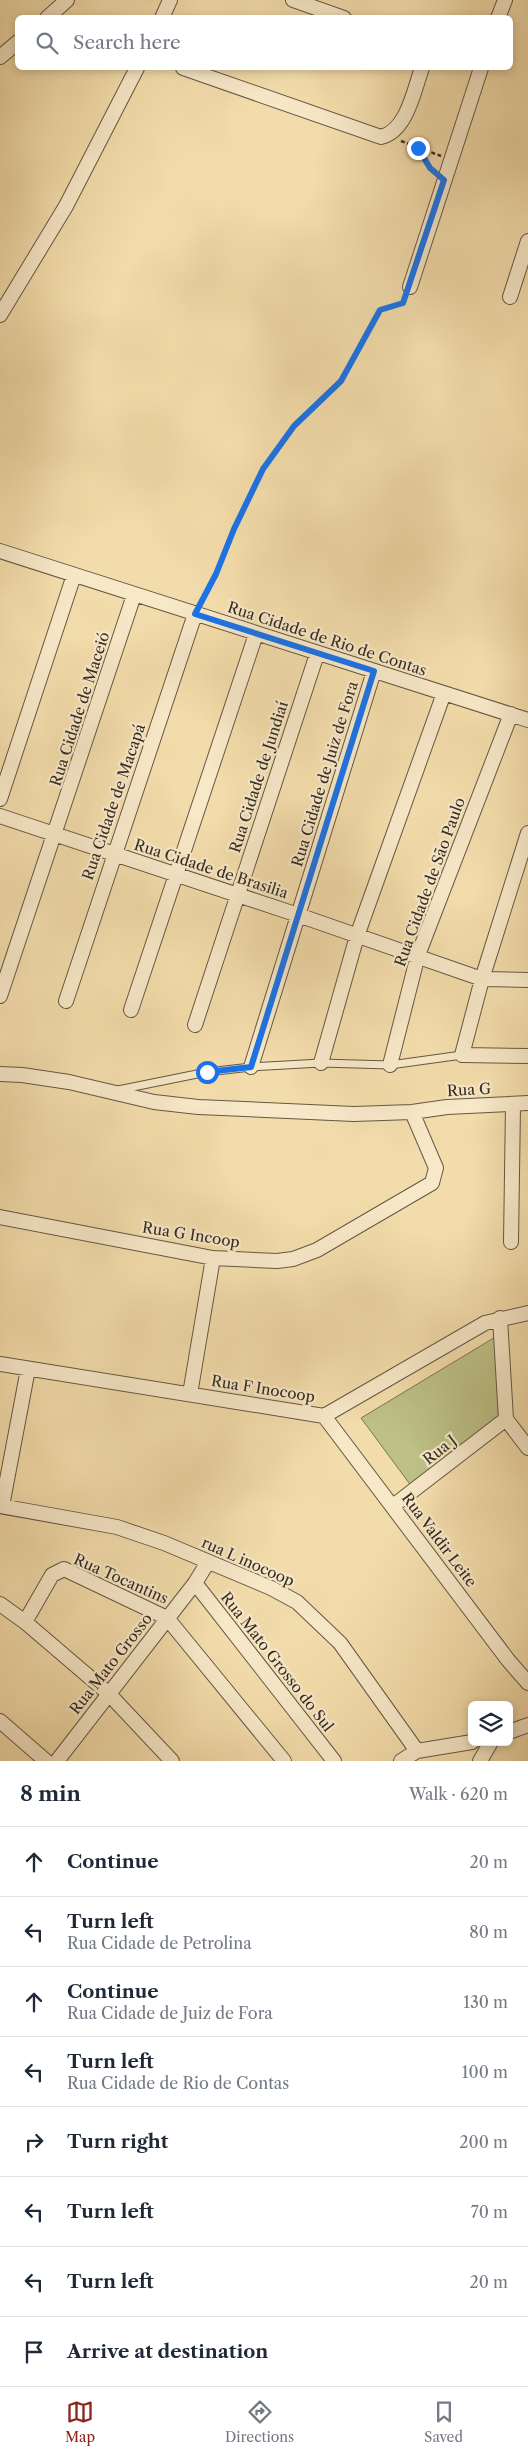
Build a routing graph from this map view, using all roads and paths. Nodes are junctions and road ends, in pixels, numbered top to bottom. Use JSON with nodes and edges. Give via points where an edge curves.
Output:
{"nodes":[{"id":1,"x":67,"y":0,"type":"edge"},
{"id":2,"x":170,"y":0,"type":"edge"},
{"id":3,"x":293,"y":0,"type":"edge"},
{"id":4,"x":505,"y":0,"type":"edge"},
{"id":5,"x":50,"y":15,"type":"edge"},
{"id":6,"x":163,"y":15,"type":"edge"},
{"id":7,"x":336,"y":15,"type":"edge"},
{"id":8,"x":499,"y":15,"type":"edge"},
{"id":9,"x":15,"y":45,"type":"edge"},
{"id":10,"x":0,"y":58,"type":"edge"},
{"id":11,"x":136,"y":70,"type":"edge"},
{"id":12,"x":189,"y":70,"type":"edge"},
{"id":13,"x":421,"y":70,"type":"edge"},
{"id":14,"x":480,"y":70,"type":"edge"},
{"id":15,"x":389,"y":135,"type":"junction"},
{"id":16,"x":418,"y":148,"type":"junction"},
{"id":17,"x":451,"y":158,"type":"junction"},
{"id":18,"x":444,"y":180,"type":"junction"},
{"id":19,"x":527,"y":245,"type":"edge"},
{"id":20,"x":410,"y":287,"type":"joint"},
{"id":21,"x":510,"y":297,"type":"dead end"},
{"id":22,"x":0,"y":315,"type":"edge"},
{"id":23,"x":1,"y":554,"type":"edge"},
{"id":24,"x":74,"y":575,"type":"junction"},
{"id":25,"x":134,"y":595,"type":"junction"},
{"id":26,"x":195,"y":614,"type":"junction"},
{"id":27,"x":256,"y":634,"type":"junction"},
{"id":28,"x":317,"y":654,"type":"junction"},
{"id":29,"x":374,"y":671,"type":"junction"},
{"id":30,"x":444,"y":693,"type":"junction"},
{"id":31,"x":511,"y":714,"type":"junction"},
{"id":32,"x":528,"y":720,"type":"edge"},
{"id":33,"x":0,"y":800,"type":"edge"},
{"id":34,"x":0,"y":816,"type":"edge"},
{"id":35,"x":528,"y":833,"type":"edge"},
{"id":36,"x":56,"y":834,"type":"junction"},
{"id":37,"x":113,"y":855,"type":"junction"},
{"id":38,"x":178,"y":874,"type":"junction"},
{"id":39,"x":238,"y":896,"type":"junction"},
{"id":40,"x":298,"y":915,"type":"junction"},
{"id":41,"x":357,"y":936,"type":"junction"},
{"id":42,"x":418,"y":955,"type":"junction"},
{"id":43,"x":482,"y":979,"type":"junction"},
{"id":44,"x":528,"y":980,"type":"edge"},
{"id":45,"x":0,"y":996,"type":"edge"},
{"id":46,"x":66,"y":1002,"type":"dead end"},
{"id":47,"x":131,"y":1010,"type":"dead end"},
{"id":48,"x":195,"y":1025,"type":"dead end"},
{"id":49,"x":462,"y":1055,"type":"junction"},
{"id":50,"x":528,"y":1056,"type":"edge"},
{"id":51,"x":321,"y":1063,"type":"junction"},
{"id":52,"x":390,"y":1065,"type":"junction"},
{"id":53,"x":251,"y":1067,"type":"junction"},
{"id":54,"x":0,"y":1074,"type":"edge"},
{"id":55,"x":113,"y":1091,"type":"junction"},
{"id":56,"x":528,"y":1103,"type":"edge"},
{"id":57,"x":513,"y":1105,"type":"junction"},
{"id":58,"x":412,"y":1112,"type":"junction"},
{"id":59,"x":0,"y":1217,"type":"edge"},
{"id":60,"x":512,"y":1242,"type":"dead end"},
{"id":61,"x":213,"y":1258,"type":"junction"},
{"id":62,"x":528,"y":1313,"type":"edge"},
{"id":63,"x":500,"y":1318,"type":"junction"},
{"id":64,"x":0,"y":1364,"type":"edge"},
{"id":65,"x":28,"y":1369,"type":"junction"},
{"id":66,"x":190,"y":1394,"type":"junction"},
{"id":67,"x":324,"y":1416,"type":"junction"},
{"id":68,"x":506,"y":1419,"type":"junction"},
{"id":69,"x":528,"y":1448,"type":"edge"},
{"id":70,"x":1,"y":1506,"type":"edge"},
{"id":71,"x":393,"y":1506,"type":"junction"},
{"id":72,"x":208,"y":1562,"type":"junction"},
{"id":73,"x":195,"y":1583,"type":"junction"},
{"id":74,"x":0,"y":1604,"type":"edge"},
{"id":75,"x":167,"y":1618,"type":"junction"},
{"id":76,"x":25,"y":1622,"type":"junction"},
{"id":77,"x":528,"y":1683,"type":"edge"},
{"id":78,"x":108,"y":1693,"type":"junction"},
{"id":79,"x":0,"y":1721,"type":"edge"},
{"id":80,"x":528,"y":1725,"type":"edge"},
{"id":81,"x":513,"y":1731,"type":"edge"},
{"id":82,"x":468,"y":1743,"type":"edge"},
{"id":83,"x":489,"y":1746,"type":"edge"},
{"id":84,"x":416,"y":1751,"type":"junction"},
{"id":85,"x":46,"y":1761,"type":"edge"},
{"id":86,"x":57,"y":1761,"type":"edge"},
{"id":87,"x":172,"y":1761,"type":"edge"},
{"id":88,"x":284,"y":1761,"type":"edge"},
{"id":89,"x":334,"y":1761,"type":"edge"},
{"id":90,"x":402,"y":1761,"type":"edge"},
{"id":91,"x":480,"y":1761,"type":"edge"}],
"edges":[{"from":1,"to":5,"type":"street"},
{"from":2,"to":6,"type":"street"},
{"from":3,"to":7,"type":"street"},
{"from":4,"to":8,"type":"street"},
{"from":9,"to":10,"type":"street"},
{"from":11,"to":22,"type":"street","via":[[66,206]]},
{"from":12,"to":15,"type":"street","via":[[381,137]]},
{"from":13,"to":15,"type":"street","via":[[405,114]]},
{"from":14,"to":17,"type":"street"},
{"from":15,"to":16,"type":"path"},
{"from":16,"to":17,"type":"path"},
{"from":16,"to":18,"type":"path","via":[[430,168]]},
{"from":17,"to":18,"type":"street"},
{"from":18,"to":20,"type":"street"},
{"from":19,"to":21,"type":"street"},
{"from":20,"to":26,"type":"path","via":[[403,303],[380,310],[341,381],[294,426],[263,469]]},
{"from":23,"to":24,"type":"street","name":"Rua Cidade de Rio de Contas"},
{"from":24,"to":25,"type":"street","name":"Rua Cidade de Rio de Contas"},
{"from":24,"to":33,"type":"street"},
{"from":25,"to":26,"type":"street","name":"Rua Cidade de Rio de Contas"},
{"from":25,"to":36,"type":"street","name":"Rua Cidade de Maceió"},
{"from":26,"to":27,"type":"street","name":"Rua Cidade de Rio de Contas"},
{"from":26,"to":37,"type":"street","name":"Rua Cidade de Macapá"},
{"from":27,"to":28,"type":"street","name":"Rua Cidade de Rio de Contas"},
{"from":27,"to":38,"type":"street"},
{"from":28,"to":29,"type":"street","name":"Rua Cidade de Rio de Contas"},
{"from":28,"to":39,"type":"street","name":"Rua Cidade de Jundiaí"},
{"from":29,"to":30,"type":"street","name":"Rua Cidade de Rio de Contas"},
{"from":29,"to":40,"type":"street","name":"Rua Cidade de Juiz de Fora"},
{"from":30,"to":31,"type":"street","name":"Rua Cidade de Rio de Contas"},
{"from":30,"to":41,"type":"street"},
{"from":31,"to":32,"type":"street","name":"Rua Cidade de Rio de Contas"},
{"from":31,"to":42,"type":"street","name":"Rua Cidade de São Paulo"},
{"from":34,"to":36,"type":"street","name":"Rua Cidade de Brasilia"},
{"from":35,"to":43,"type":"street"},
{"from":36,"to":37,"type":"street","name":"Rua Cidade de Brasilia"},
{"from":36,"to":45,"type":"street","name":"Rua Cidade de Maceió"},
{"from":37,"to":38,"type":"street","name":"Rua Cidade de Brasilia"},
{"from":37,"to":46,"type":"street","name":"Rua Cidade de Macapá"},
{"from":38,"to":39,"type":"street","name":"Rua Cidade de Brasilia"},
{"from":38,"to":47,"type":"street"},
{"from":39,"to":40,"type":"street","name":"Rua Cidade de Brasilia"},
{"from":39,"to":48,"type":"street","name":"Rua Cidade de Jundiaí"},
{"from":40,"to":41,"type":"street","name":"Rua Cidade de Brasilia"},
{"from":40,"to":53,"type":"street","name":"Rua Cidade de Juiz de Fora"},
{"from":41,"to":42,"type":"street","name":"Rua Cidade de Brasilia"},
{"from":41,"to":51,"type":"street"},
{"from":42,"to":43,"type":"street","name":"Rua Cidade de Brasilia"},
{"from":42,"to":52,"type":"street","name":"Rua Cidade de São Paulo"},
{"from":43,"to":44,"type":"street","name":"Rua Cidade de Brasilia"},
{"from":43,"to":49,"type":"street"},
{"from":49,"to":50,"type":"street"},
{"from":49,"to":52,"type":"lane"},
{"from":51,"to":52,"type":"lane"},
{"from":51,"to":53,"type":"lane"},
{"from":53,"to":55,"type":"lane","via":[[207,1072]]},
{"from":54,"to":55,"type":"street","name":"Rua G"},
{"from":55,"to":58,"type":"street","name":"Rua G","via":[[154,1102],[198,1106],[354,1114]]},
{"from":56,"to":57,"type":"street","name":"Rua G"},
{"from":57,"to":58,"type":"street","name":"Rua G","via":[[447,1107]]},
{"from":57,"to":60,"type":"street"},
{"from":58,"to":61,"type":"street","name":"Rua G Incoop","via":[[436,1168],[432,1183],[317,1250],[293,1259]]},
{"from":59,"to":61,"type":"street","name":"Rua G Incoop"},
{"from":61,"to":66,"type":"street"},
{"from":62,"to":63,"type":"street","name":"Rua F Inocoop"},
{"from":63,"to":67,"type":"street","name":"Rua F Inocoop"},
{"from":63,"to":68,"type":"street"},
{"from":64,"to":65,"type":"street","name":"Rua F Inocoop"},
{"from":65,"to":66,"type":"street","name":"Rua F Inocoop"},
{"from":65,"to":70,"type":"street"},
{"from":66,"to":67,"type":"street","name":"Rua F Inocoop"},
{"from":67,"to":71,"type":"street","name":"Rua Valdir Leite"},
{"from":68,"to":69,"type":"street"},
{"from":68,"to":71,"type":"street","name":"Rua J"},
{"from":70,"to":72,"type":"street","name":"rua L inocoop","via":[[116,1527]]},
{"from":71,"to":77,"type":"street","name":"Rua Valdir Leite"},
{"from":72,"to":73,"type":"street","name":"Rua Mato Grosso"},
{"from":72,"to":84,"type":"street","name":"rua L inocoop","via":[[272,1588],[297,1602],[323,1625],[340,1643]]},
{"from":73,"to":75,"type":"street","name":"Rua Mato Grosso"},
{"from":73,"to":89,"type":"street","name":"Rua Mato Grosso do Sul"},
{"from":74,"to":76,"type":"street"},
{"from":75,"to":76,"type":"street","name":"Rua Tocantins","via":[[64,1569],[52,1575]]},
{"from":75,"to":78,"type":"street","name":"Rua Mato Grosso"},
{"from":75,"to":88,"type":"street","name":"Rua Tocantins"},
{"from":76,"to":78,"type":"street"},
{"from":78,"to":86,"type":"street","name":"Rua Mato Grosso"},
{"from":78,"to":87,"type":"street"},
{"from":79,"to":85,"type":"street"},
{"from":80,"to":81,"type":"street"},
{"from":82,"to":84,"type":"street"},
{"from":83,"to":91,"type":"street"},
{"from":84,"to":90,"type":"street"}]}
